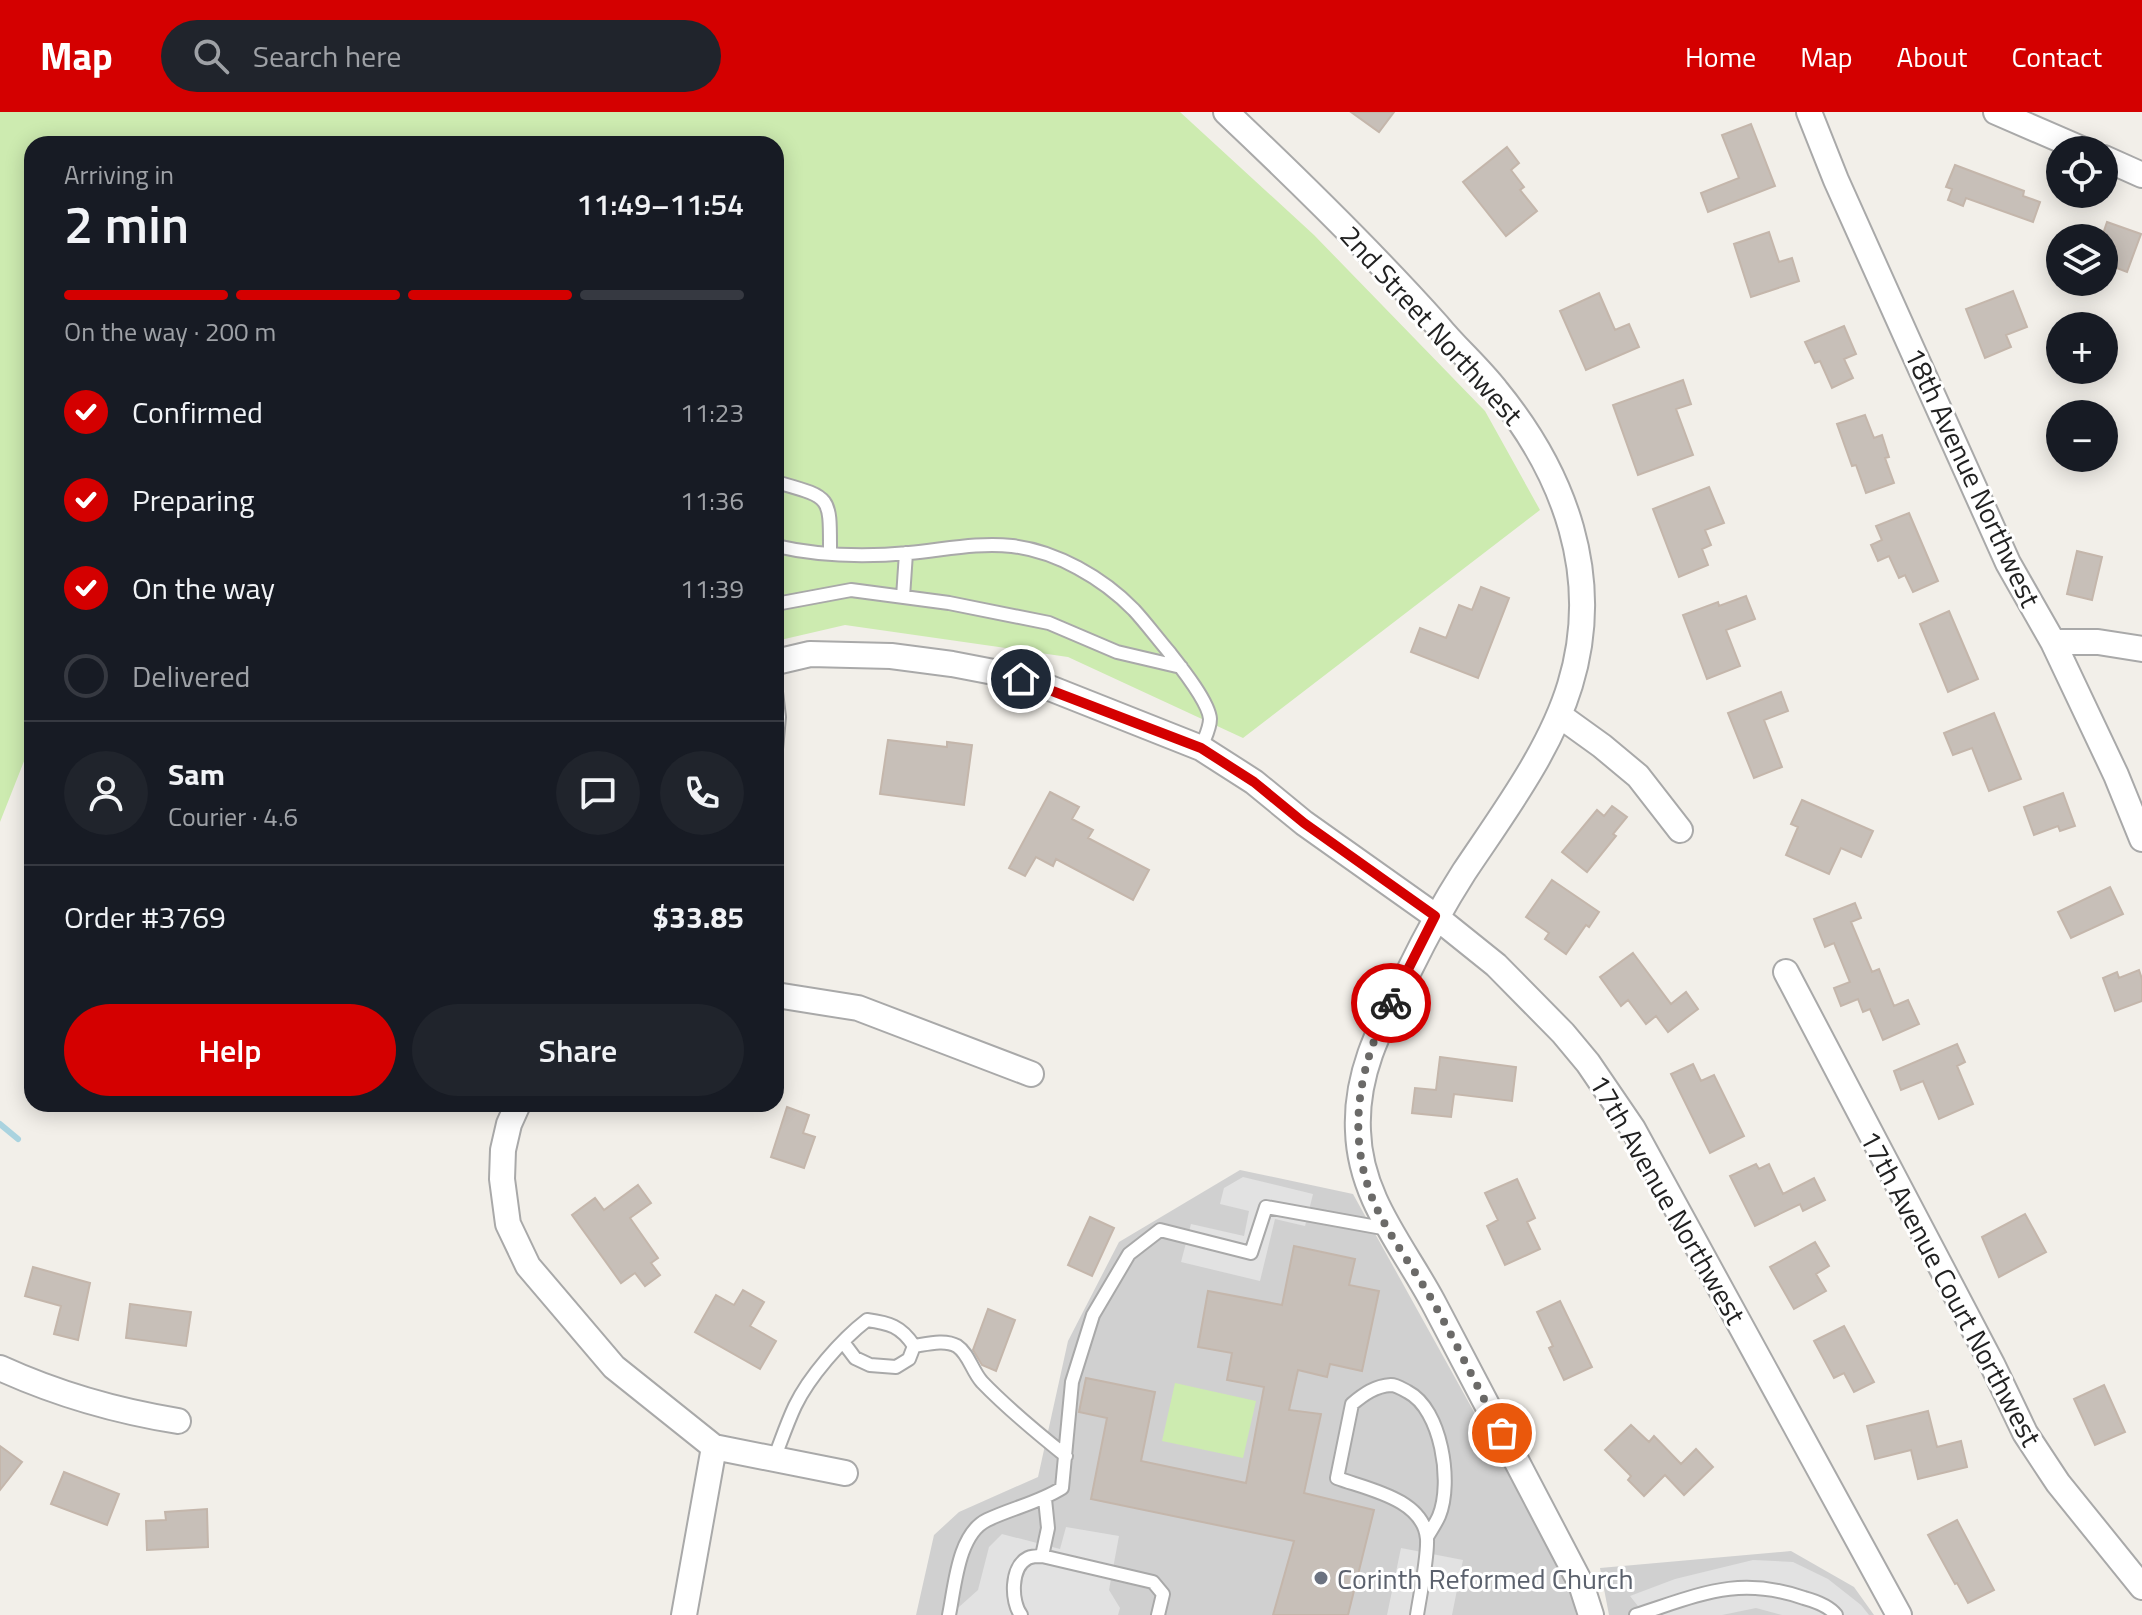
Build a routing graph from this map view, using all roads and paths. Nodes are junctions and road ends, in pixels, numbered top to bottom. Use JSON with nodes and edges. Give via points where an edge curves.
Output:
{"nodes":[{"id":1,"x":1226,"y":112,"type":"edge"},
{"id":2,"x":1809,"y":112,"type":"edge"},
{"id":3,"x":1996,"y":112,"type":"edge"},
{"id":4,"x":2052,"y":136,"type":"edge"},
{"id":5,"x":2118,"y":164,"type":"edge"},
{"id":6,"x":2142,"y":175,"type":"edge"},
{"id":7,"x":784,"y":484,"type":"edge"},
{"id":8,"x":784,"y":547,"type":"edge"},
{"id":9,"x":830,"y":553,"type":"junction"},
{"id":10,"x":906,"y":553,"type":"junction"},
{"id":11,"x":903,"y":597,"type":"junction"},
{"id":12,"x":784,"y":603,"type":"edge"},
{"id":13,"x":2053,"y":642,"type":"junction"},
{"id":14,"x":2142,"y":649,"type":"edge"},
{"id":15,"x":784,"y":660,"type":"edge"},
{"id":16,"x":1181,"y":667,"type":"junction"},
{"id":17,"x":1559,"y":715,"type":"junction"},
{"id":18,"x":1201,"y":748,"type":"junction"},
{"id":19,"x":1680,"y":830,"type":"dead end"},
{"id":20,"x":2142,"y":839,"type":"edge"},
{"id":21,"x":1435,"y":916,"type":"junction"},
{"id":22,"x":1786,"y":972,"type":"dead end"},
{"id":23,"x":784,"y":996,"type":"edge"},
{"id":24,"x":1031,"y":1074,"type":"dead end"},
{"id":25,"x":514,"y":1112,"type":"edge"},
{"id":26,"x":1389,"y":1229,"type":"junction"},
{"id":27,"x":843,"y":1342,"type":"junction"},
{"id":28,"x":914,"y":1346,"type":"junction"},
{"id":29,"x":0,"y":1368,"type":"edge"},
{"id":30,"x":178,"y":1421,"type":"dead end"},
{"id":31,"x":714,"y":1447,"type":"junction"},
{"id":32,"x":1066,"y":1456,"type":"junction"},
{"id":33,"x":774,"y":1459,"type":"junction"},
{"id":34,"x":845,"y":1473,"type":"dead end"},
{"id":35,"x":1045,"y":1499,"type":"junction"},
{"id":36,"x":1427,"y":1537,"type":"junction"},
{"id":37,"x":1042,"y":1556,"type":"junction"},
{"id":38,"x":2142,"y":1587,"type":"edge"},
{"id":39,"x":684,"y":1615,"type":"edge"},
{"id":40,"x":949,"y":1615,"type":"edge"},
{"id":41,"x":1021,"y":1615,"type":"edge"},
{"id":42,"x":1158,"y":1615,"type":"edge"},
{"id":43,"x":1417,"y":1615,"type":"edge"},
{"id":44,"x":1591,"y":1615,"type":"edge"},
{"id":45,"x":1636,"y":1615,"type":"edge"},
{"id":46,"x":1836,"y":1615,"type":"edge"},
{"id":47,"x":1899,"y":1615,"type":"edge"}],
"edges":[{"from":1,"to":17,"type":"street","name":"2nd Street Northwest","via":[[1381,262],[1492,385],[1558,485],[1581,581],[1576,661]]},
{"from":2,"to":13,"type":"street","name":"18th Avenue Northwest","via":[[2008,563]]},
{"from":3,"to":4,"type":"street"},
{"from":5,"to":6,"type":"street"},
{"from":7,"to":9,"type":"lane","via":[[827,502]]},
{"from":8,"to":9,"type":"lane"},
{"from":9,"to":10,"type":"lane"},
{"from":10,"to":11,"type":"lane"},
{"from":10,"to":16,"type":"lane","via":[[1012,546],[1062,561],[1089,574],[1133,609]]},
{"from":11,"to":12,"type":"lane","via":[[851,590]]},
{"from":11,"to":16,"type":"lane","via":[[1049,623],[1117,652]]},
{"from":13,"to":14,"type":"street"},
{"from":13,"to":20,"type":"street","name":"18th Avenue Northwest"},
{"from":15,"to":18,"type":"street","name":"17th Avenue Northwest","via":[[810,654],[891,656],[1004,674]]},
{"from":16,"to":18,"type":"lane","via":[[1208,711]]},
{"from":17,"to":19,"type":"street","via":[[1638,776]]},
{"from":17,"to":21,"type":"street","name":"2nd Street Northwest","via":[[1506,810]]},
{"from":18,"to":21,"type":"street","name":"17th Avenue Northwest"},
{"from":21,"to":26,"type":"street","name":"2nd Street Northwest","via":[[1383,1017],[1360,1088],[1357,1130],[1363,1171]]},
{"from":21,"to":47,"type":"street","name":"17th Avenue Northwest","via":[[1536,1003],[1588,1063],[1633,1129]]},
{"from":22,"to":38,"type":"street","name":"17th Avenue Court Northwest","via":[[2025,1433],[2076,1507]]},
{"from":23,"to":24,"type":"street","via":[[858,1008]]},
{"from":25,"to":31,"type":"street","via":[[503,1150],[502,1179],[508,1224],[528,1266],[614,1367]]},
{"from":26,"to":32,"type":"lane","via":[[1266,1207],[1251,1253],[1160,1230],[1129,1254],[1093,1315],[1072,1382]]},
{"from":26,"to":44,"type":"street","name":"2nd Street Northwest","via":[[1581,1584]]},
{"from":27,"to":28,"type":"lane","via":[[867,1320],[891,1323]]},
{"from":27,"to":28,"type":"lane","via":[[855,1358],[896,1367],[909,1359]]},
{"from":27,"to":33,"type":"lane","via":[[795,1404]]},
{"from":28,"to":32,"type":"lane","via":[[955,1345],[1006,1408]]},
{"from":29,"to":30,"type":"street","via":[[74,1398]]},
{"from":31,"to":33,"type":"street"},
{"from":31,"to":39,"type":"street"},
{"from":32,"to":35,"type":"lane","via":[[1062,1488]]},
{"from":33,"to":34,"type":"street"},
{"from":35,"to":37,"type":"lane","via":[[1048,1528]]},
{"from":35,"to":40,"type":"lane","via":[[974,1530],[963,1552]]},
{"from":36,"to":36,"type":"lane","via":[[1440,1514],[1443,1485],[1434,1423],[1420,1398],[1394,1385],[1370,1390],[1352,1404],[1337,1478],[1394,1498],[1416,1513]]},
{"from":36,"to":43,"type":"lane"},
{"from":37,"to":41,"type":"lane","via":[[1027,1558],[1018,1567],[1013,1592]]},
{"from":37,"to":42,"type":"lane","via":[[1153,1582],[1163,1594]]},
{"from":45,"to":46,"type":"lane","via":[[1744,1586],[1808,1599]]}]}
